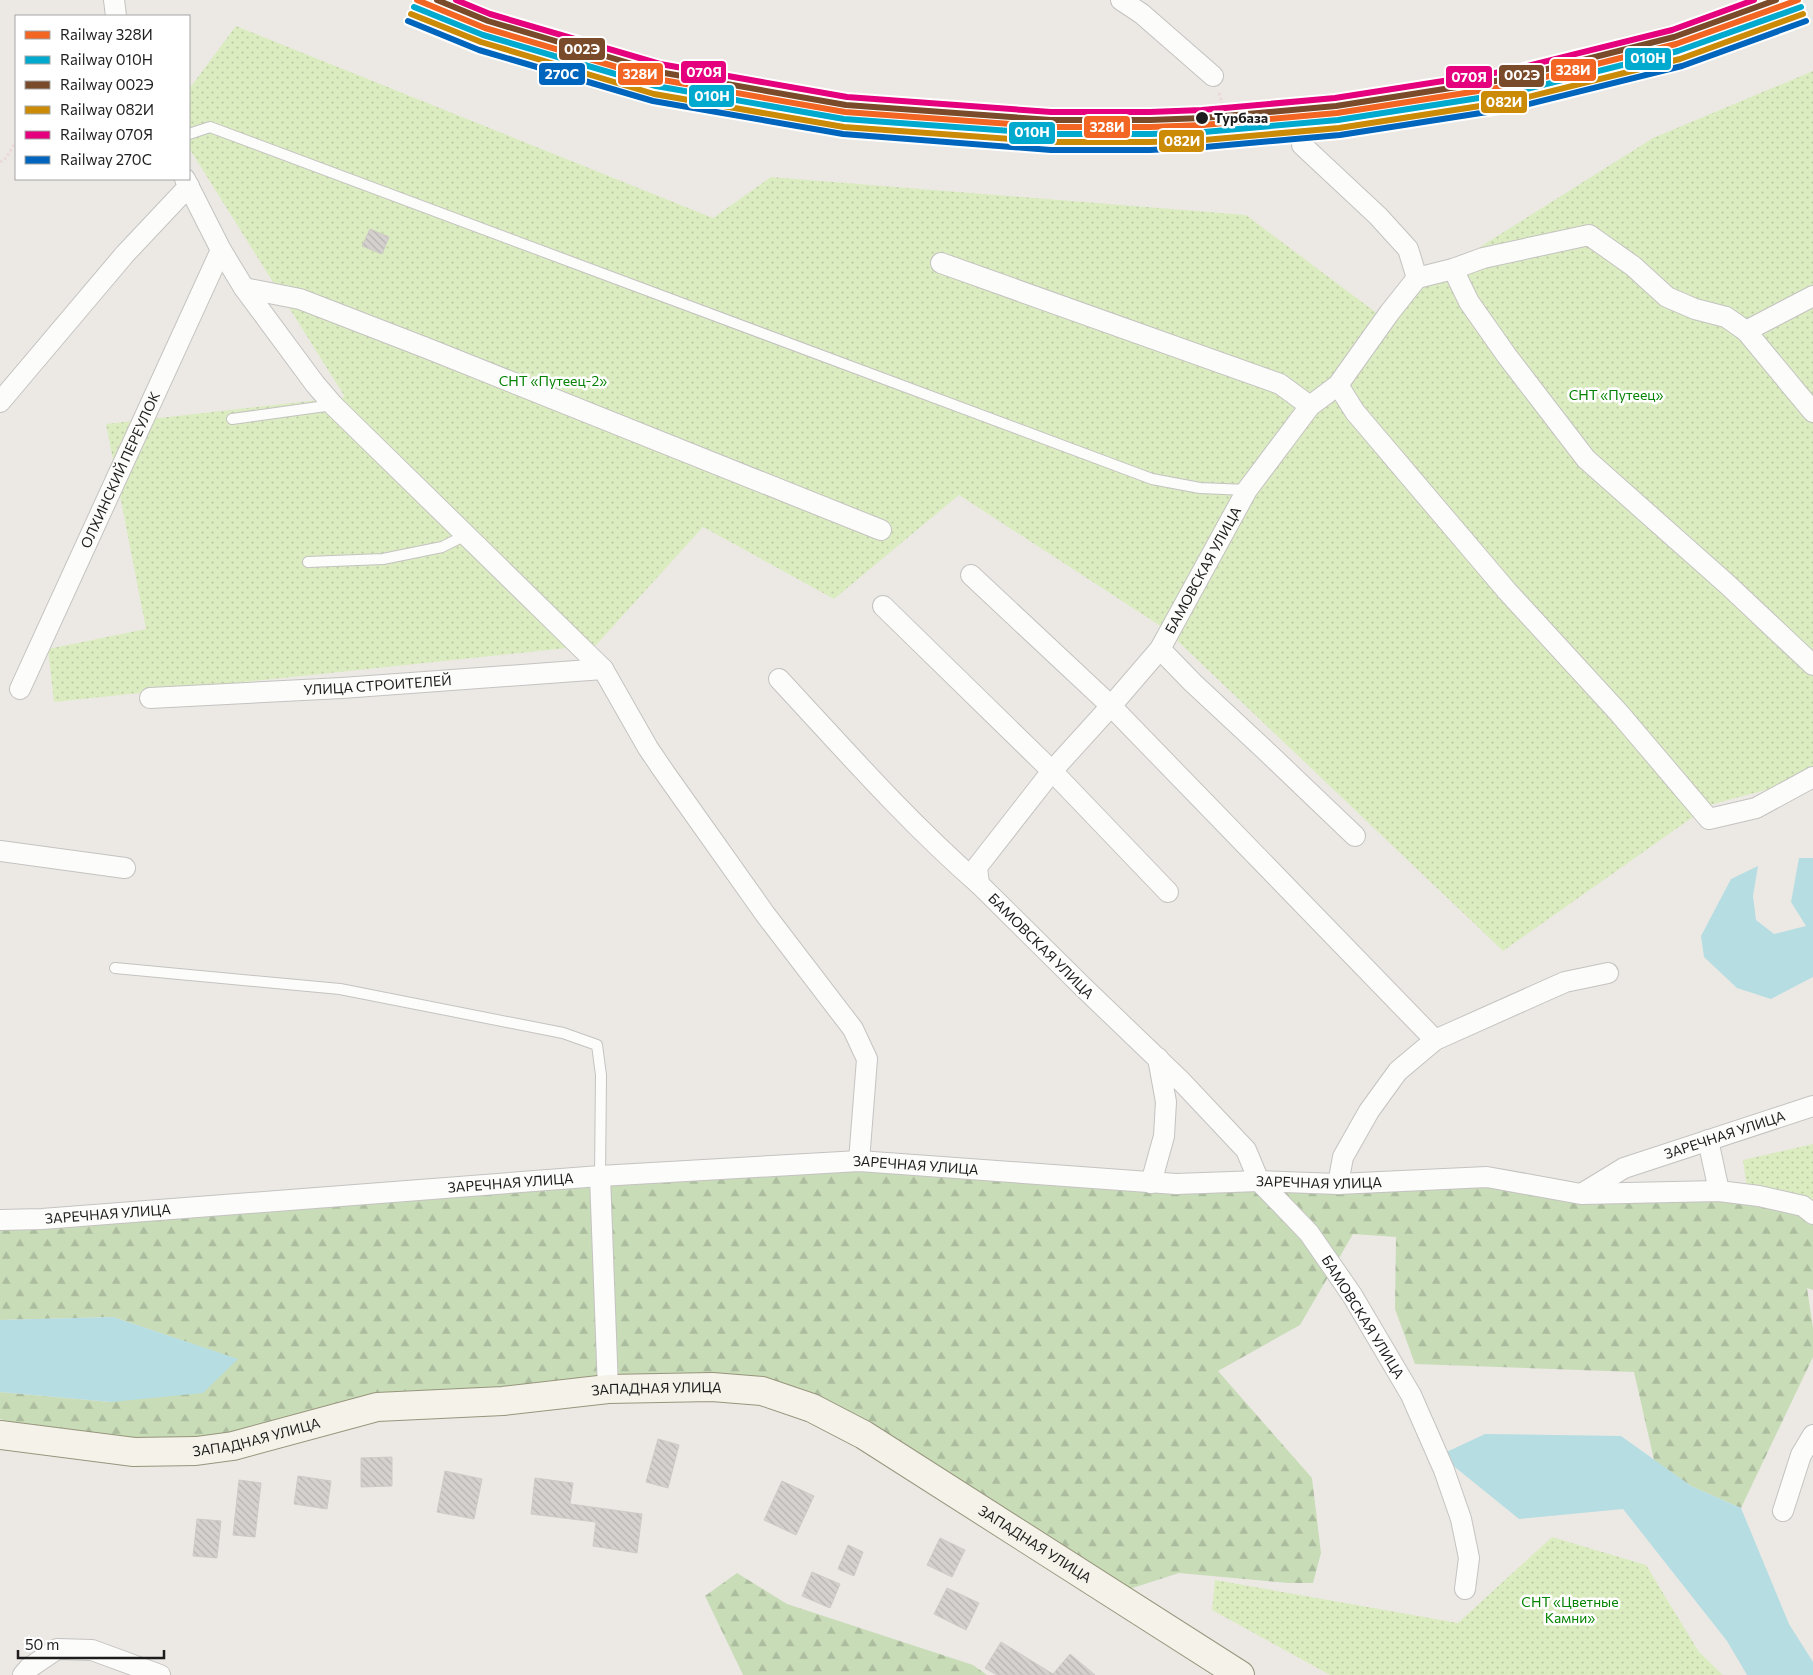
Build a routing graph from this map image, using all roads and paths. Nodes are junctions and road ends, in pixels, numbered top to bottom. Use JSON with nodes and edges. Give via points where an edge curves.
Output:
{"nodes":[{"id":1,"x":114,"y":0,"type":"edge"},
{"id":2,"x":1121,"y":0,"type":"edge"},
{"id":3,"x":116,"y":15,"type":"edge"},
{"id":4,"x":1213,"y":76,"type":"joint"},
{"id":5,"x":190,"y":134,"type":"edge"},
{"id":6,"x":15,"y":144,"type":"edge"},
{"id":7,"x":1302,"y":145,"type":"joint"},
{"id":8,"x":0,"y":162,"type":"edge"},
{"id":9,"x":187,"y":182,"type":"edge"},
{"id":10,"x":222,"y":250,"type":"junction"},
{"id":11,"x":941,"y":263,"type":"dead end"},
{"id":12,"x":1453,"y":270,"type":"junction"},
{"id":13,"x":1417,"y":278,"type":"junction"},
{"id":14,"x":244,"y":288,"type":"junction"},
{"id":15,"x":1813,"y":296,"type":"edge"},
{"id":16,"x":1746,"y":331,"type":"junction"},
{"id":17,"x":1338,"y":385,"type":"junction"},
{"id":18,"x":0,"y":402,"type":"edge"},
{"id":19,"x":333,"y":405,"type":"junction"},
{"id":20,"x":1310,"y":406,"type":"junction"},
{"id":21,"x":1813,"y":412,"type":"edge"},
{"id":22,"x":232,"y":419,"type":"dead end"},
{"id":23,"x":1247,"y":490,"type":"junction"},
{"id":24,"x":880,"y":530,"type":"dead end"},
{"id":25,"x":466,"y":535,"type":"junction"},
{"id":26,"x":308,"y":562,"type":"dead end"},
{"id":27,"x":971,"y":574,"type":"dead end"},
{"id":28,"x":883,"y":606,"type":"dead end"},
{"id":29,"x":1160,"y":649,"type":"junction"},
{"id":30,"x":1813,"y":665,"type":"edge"},
{"id":31,"x":604,"y":668,"type":"junction"},
{"id":32,"x":779,"y":679,"type":"dead end"},
{"id":33,"x":20,"y":689,"type":"dead end"},
{"id":34,"x":150,"y":698,"type":"dead end"},
{"id":35,"x":1111,"y":706,"type":"junction"},
{"id":36,"x":1052,"y":771,"type":"junction"},
{"id":37,"x":1813,"y":777,"type":"edge"},
{"id":38,"x":1355,"y":836,"type":"dead end"},
{"id":39,"x":0,"y":852,"type":"edge"},
{"id":40,"x":125,"y":868,"type":"dead end"},
{"id":41,"x":979,"y":884,"type":"junction"},
{"id":42,"x":1168,"y":892,"type":"dead end"},
{"id":43,"x":115,"y":968,"type":"dead end"},
{"id":44,"x":1608,"y":973,"type":"dead end"},
{"id":45,"x":1435,"y":1040,"type":"junction"},
{"id":46,"x":1158,"y":1058,"type":"junction"},
{"id":47,"x":1813,"y":1106,"type":"edge"},
{"id":48,"x":1708,"y":1140,"type":"junction"},
{"id":49,"x":860,"y":1161,"type":"junction"},
{"id":50,"x":600,"y":1176,"type":"junction"},
{"id":51,"x":1259,"y":1181,"type":"junction"},
{"id":52,"x":1151,"y":1183,"type":"junction"},
{"id":53,"x":1338,"y":1184,"type":"junction"},
{"id":54,"x":1718,"y":1191,"type":"junction"},
{"id":55,"x":1581,"y":1194,"type":"junction"},
{"id":56,"x":1813,"y":1214,"type":"edge"},
{"id":57,"x":0,"y":1220,"type":"edge"},
{"id":58,"x":608,"y":1389,"type":"junction"},
{"id":59,"x":1813,"y":1434,"type":"edge"},
{"id":60,"x":0,"y":1435,"type":"edge"},
{"id":61,"x":1783,"y":1511,"type":"dead end"},
{"id":62,"x":1465,"y":1589,"type":"dead end"},
{"id":63,"x":23,"y":1675,"type":"edge"},
{"id":64,"x":160,"y":1675,"type":"edge"},
{"id":65,"x":1240,"y":1675,"type":"edge"}],
"edges":[{"from":1,"to":3,"type":"street"},
{"from":2,"to":4,"type":"street","via":[[1142,14]]},
{"from":4,"to":7,"type":"path","via":[[1221,97],[1225,123],[1231,130],[1293,129]]},
{"from":5,"to":23,"type":"lane","via":[[210,127],[1152,479],[1200,488]]},
{"from":6,"to":8,"type":"path"},
{"from":7,"to":13,"type":"street","via":[[1378,216],[1408,249]]},
{"from":9,"to":10,"type":"street"},
{"from":9,"to":18,"type":"street"},
{"from":10,"to":14,"type":"street"},
{"from":10,"to":33,"type":"street","name":"ОЛХИНСКИЙ ПЕРЕУЛОК"},
{"from":11,"to":20,"type":"street","via":[[1280,384]]},
{"from":12,"to":13,"type":"street"},
{"from":12,"to":16,"type":"street","via":[[1483,258],[1589,234],[1633,266],[1667,297],[1726,317]]},
{"from":12,"to":30,"type":"street","via":[[1469,302],[1507,356],[1586,459]]},
{"from":13,"to":17,"type":"street","name":"БАМОВСКАЯ УЛИЦА"},
{"from":14,"to":19,"type":"street"},
{"from":14,"to":24,"type":"street","via":[[300,299]]},
{"from":15,"to":16,"type":"street"},
{"from":16,"to":21,"type":"street"},
{"from":17,"to":20,"type":"street","name":"БАМОВСКАЯ УЛИЦА"},
{"from":17,"to":37,"type":"street","via":[[1355,412],[1475,554],[1709,818],[1756,808]]},
{"from":19,"to":22,"type":"lane"},
{"from":19,"to":25,"type":"street"},
{"from":20,"to":23,"type":"street","name":"БАМОВСКАЯ УЛИЦА"},
{"from":23,"to":29,"type":"street","name":"БАМОВСКАЯ УЛИЦА"},
{"from":25,"to":26,"type":"lane","via":[[442,548],[383,559]]},
{"from":25,"to":31,"type":"street"},
{"from":27,"to":35,"type":"street"},
{"from":28,"to":36,"type":"street"},
{"from":29,"to":35,"type":"street","name":"БАМОВСКАЯ УЛИЦА"},
{"from":29,"to":38,"type":"street"},
{"from":31,"to":34,"type":"street","name":"УЛИЦА СТРОИТЕЛЕЙ","via":[[342,688]]},
{"from":31,"to":49,"type":"street","via":[[665,773],[765,914],[853,1029],[867,1059]]},
{"from":32,"to":41,"type":"street","via":[[884,793]]},
{"from":35,"to":36,"type":"street","name":"БАМОВСКАЯ УЛИЦА"},
{"from":35,"to":45,"type":"street"},
{"from":36,"to":41,"type":"street","name":"БАМОВСКАЯ УЛИЦА","via":[[978,866]]},
{"from":36,"to":42,"type":"street"},
{"from":39,"to":40,"type":"street"},
{"from":41,"to":46,"type":"street","name":"БАМОВСКАЯ УЛИЦА"},
{"from":43,"to":50,"type":"lane","via":[[340,989],[563,1033],[597,1045],[601,1075]]},
{"from":44,"to":45,"type":"street","via":[[1565,982]]},
{"from":45,"to":53,"type":"street","via":[[1398,1071],[1368,1111],[1342,1157]]},
{"from":46,"to":51,"type":"street","name":"БАМОВСКАЯ УЛИЦА","via":[[1246,1150]]},
{"from":46,"to":52,"type":"street","via":[[1166,1102],[1164,1136]]},
{"from":47,"to":48,"type":"street","name":"ЗАРЕЧНАЯ УЛИЦА"},
{"from":48,"to":54,"type":"street"},
{"from":48,"to":55,"type":"street","name":"ЗАРЕЧНАЯ УЛИЦА","via":[[1624,1168]]},
{"from":49,"to":50,"type":"street","name":"ЗАРЕЧНАЯ УЛИЦА"},
{"from":49,"to":52,"type":"street","name":"ЗАРЕЧНАЯ УЛИЦА"},
{"from":50,"to":57,"type":"street","name":"ЗАРЕЧНАЯ УЛИЦА"},
{"from":50,"to":58,"type":"street"},
{"from":51,"to":52,"type":"street","name":"ЗАРЕЧНАЯ УЛИЦА"},
{"from":51,"to":53,"type":"street","name":"ЗАРЕЧНАЯ УЛИЦА"},
{"from":51,"to":62,"type":"street","name":"БАМОВСКАЯ УЛИЦА","via":[[1314,1241],[1352,1295],[1411,1394],[1444,1470],[1460,1519],[1469,1558]]},
{"from":53,"to":55,"type":"street","name":"ЗАРЕЧНАЯ УЛИЦА","via":[[1487,1177]]},
{"from":54,"to":55,"type":"street"},
{"from":54,"to":56,"type":"street","via":[[1803,1206]]},
{"from":58,"to":60,"type":"main road","name":"ЗАПАДНАЯ УЛИЦА","via":[[503,1401],[377,1407],[241,1444],[196,1451],[134,1452]]},
{"from":58,"to":65,"type":"main road","name":"ЗАПАДНАЯ УЛИЦА","via":[[712,1387],[762,1391],[812,1408],[864,1435]]},
{"from":59,"to":61,"type":"street","via":[[1802,1455]]},
{"from":63,"to":64,"type":"street","via":[[57,1649],[92,1650]]}]}
